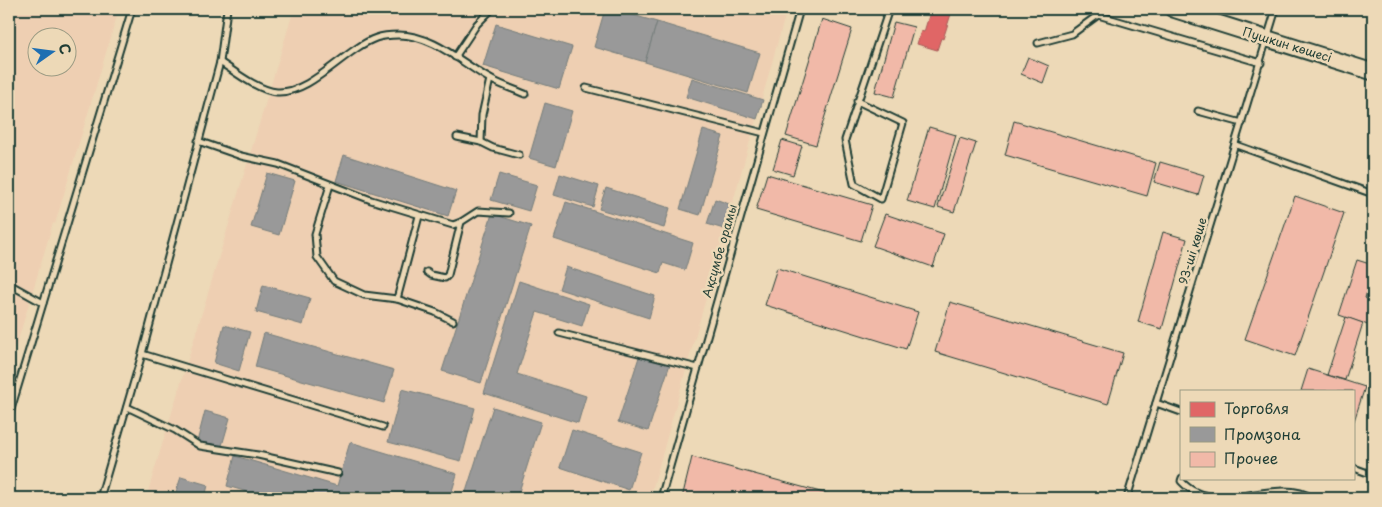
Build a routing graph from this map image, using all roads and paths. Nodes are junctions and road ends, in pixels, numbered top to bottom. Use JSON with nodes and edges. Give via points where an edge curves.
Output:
{"nodes":[{"id":1,"x":132,"y":9,"type":"edge"},
{"id":2,"x":226,"y":9,"type":"edge"},
{"id":3,"x":492,"y":9,"type":"edge"},
{"id":4,"x":800,"y":9,"type":"edge"},
{"id":5,"x":889,"y":9,"type":"edge"},
{"id":6,"x":1173,"y":9,"type":"edge"},
{"id":7,"x":1276,"y":9,"type":"edge"},
{"id":8,"x":1268,"y":39,"type":"junction"},
{"id":9,"x":1038,"y":42,"type":"dead end"},
{"id":10,"x":455,"y":57,"type":"junction"},
{"id":11,"x":220,"y":62,"type":"junction"},
{"id":12,"x":1260,"y":63,"type":"junction"},
{"id":13,"x":1373,"y":72,"type":"edge"},
{"id":14,"x":490,"y":79,"type":"junction"},
{"id":15,"x":586,"y":88,"type":"dead end"},
{"id":16,"x":525,"y":94,"type":"dead end"},
{"id":17,"x":857,"y":101,"type":"junction"},
{"id":18,"x":1198,"y":111,"type":"dead end"},
{"id":19,"x":1242,"y":123,"type":"junction"},
{"id":20,"x":764,"y":133,"type":"junction"},
{"id":21,"x":457,"y":137,"type":"dead end"},
{"id":22,"x":198,"y":141,"type":"junction"},
{"id":23,"x":481,"y":142,"type":"junction"},
{"id":24,"x":1236,"y":145,"type":"junction"},
{"id":25,"x":519,"y":155,"type":"dead end"},
{"id":26,"x":330,"y":185,"type":"junction"},
{"id":27,"x":1373,"y":194,"type":"edge"},
{"id":28,"x":509,"y":213,"type":"dead end"},
{"id":29,"x":419,"y":216,"type":"junction"},
{"id":30,"x":461,"y":222,"type":"junction"},
{"id":31,"x":427,"y":272,"type":"dead end"},
{"id":32,"x":9,"y":284,"type":"edge"},
{"id":33,"x":397,"y":299,"type":"junction"},
{"id":34,"x":43,"y":302,"type":"junction"},
{"id":35,"x":453,"y":321,"type":"dead end"},
{"id":36,"x":559,"y":333,"type":"dead end"},
{"id":37,"x":142,"y":354,"type":"junction"},
{"id":38,"x":698,"y":368,"type":"junction"},
{"id":39,"x":1156,"y":403,"type":"junction"},
{"id":40,"x":127,"y":407,"type":"junction"},
{"id":41,"x":1180,"y":412,"type":"edge"},
{"id":42,"x":9,"y":416,"type":"edge"},
{"id":43,"x":384,"y":427,"type":"dead end"},
{"id":44,"x":1354,"y":468,"type":"dead end"},
{"id":45,"x":338,"y":473,"type":"dead end"},
{"id":46,"x":1373,"y":475,"type":"edge"},
{"id":47,"x":1181,"y":480,"type":"edge"},
{"id":48,"x":100,"y":498,"type":"edge"},
{"id":49,"x":660,"y":498,"type":"edge"},
{"id":50,"x":1127,"y":498,"type":"edge"},
{"id":51,"x":1217,"y":498,"type":"edge"},
{"id":52,"x":1231,"y":498,"type":"edge"},
{"id":53,"x":1311,"y":498,"type":"edge"}],
"edges":[{"from":1,"to":34,"type":"lane"},
{"from":2,"to":11,"type":"lane"},
{"from":3,"to":10,"type":"lane","via":[[477,24]]},
{"from":4,"to":20,"type":"lane","name":"Ақсүмбе орамы"},
{"from":5,"to":17,"type":"lane"},
{"from":6,"to":8,"type":"main road","name":"Пушкин көшесі"},
{"from":7,"to":8,"type":"lane","name":"93-ші көше"},
{"from":8,"to":12,"type":"lane","name":"93-ші көше"},
{"from":8,"to":13,"type":"main road","name":"Пушкин көшесі"},
{"from":9,"to":12,"type":"lane","via":[[1072,34],[1098,15]]},
{"from":10,"to":11,"type":"lane","via":[[426,39],[399,35],[376,38],[320,76],[292,91],[276,92],[259,86]]},
{"from":10,"to":14,"type":"lane"},
{"from":11,"to":22,"type":"lane"},
{"from":12,"to":19,"type":"lane","name":"93-ші көше"},
{"from":14,"to":16,"type":"lane"},
{"from":14,"to":23,"type":"lane","via":[[482,115]]},
{"from":15,"to":20,"type":"lane"},
{"from":17,"to":17,"type":"lane","via":[[845,140],[854,184],[881,199],[903,123]]},
{"from":18,"to":19,"type":"lane"},
{"from":19,"to":24,"type":"lane","name":"93-ші көше"},
{"from":20,"to":38,"type":"lane","name":"Ақсүмбе орамы"},
{"from":21,"to":23,"type":"lane"},
{"from":22,"to":26,"type":"lane","via":[[241,156],[278,164]]},
{"from":22,"to":37,"type":"lane"},
{"from":23,"to":25,"type":"lane"},
{"from":24,"to":27,"type":"lane"},
{"from":24,"to":39,"type":"lane","name":"93-ші көше"},
{"from":26,"to":29,"type":"lane"},
{"from":26,"to":33,"type":"lane","via":[[316,234],[318,257],[334,281],[364,295]]},
{"from":28,"to":30,"type":"lane","via":[[478,210]]},
{"from":29,"to":30,"type":"lane","via":[[453,225]]},
{"from":29,"to":33,"type":"lane"},
{"from":30,"to":31,"type":"lane","via":[[448,275],[445,278]]},
{"from":32,"to":34,"type":"lane"},
{"from":33,"to":35,"type":"lane"},
{"from":34,"to":42,"type":"lane"},
{"from":36,"to":38,"type":"lane"},
{"from":37,"to":40,"type":"lane"},
{"from":37,"to":43,"type":"lane"},
{"from":38,"to":49,"type":"lane","name":"Ақсүмбе орамы"},
{"from":39,"to":41,"type":"lane"},
{"from":39,"to":50,"type":"lane","name":"93-ші көше"},
{"from":40,"to":45,"type":"lane","via":[[200,446]]},
{"from":40,"to":48,"type":"lane"},
{"from":44,"to":46,"type":"lane"},
{"from":47,"to":51,"type":"lane","via":[[1198,495]]},
{"from":52,"to":53,"type":"lane","via":[[1275,492],[1305,494]]}]}
